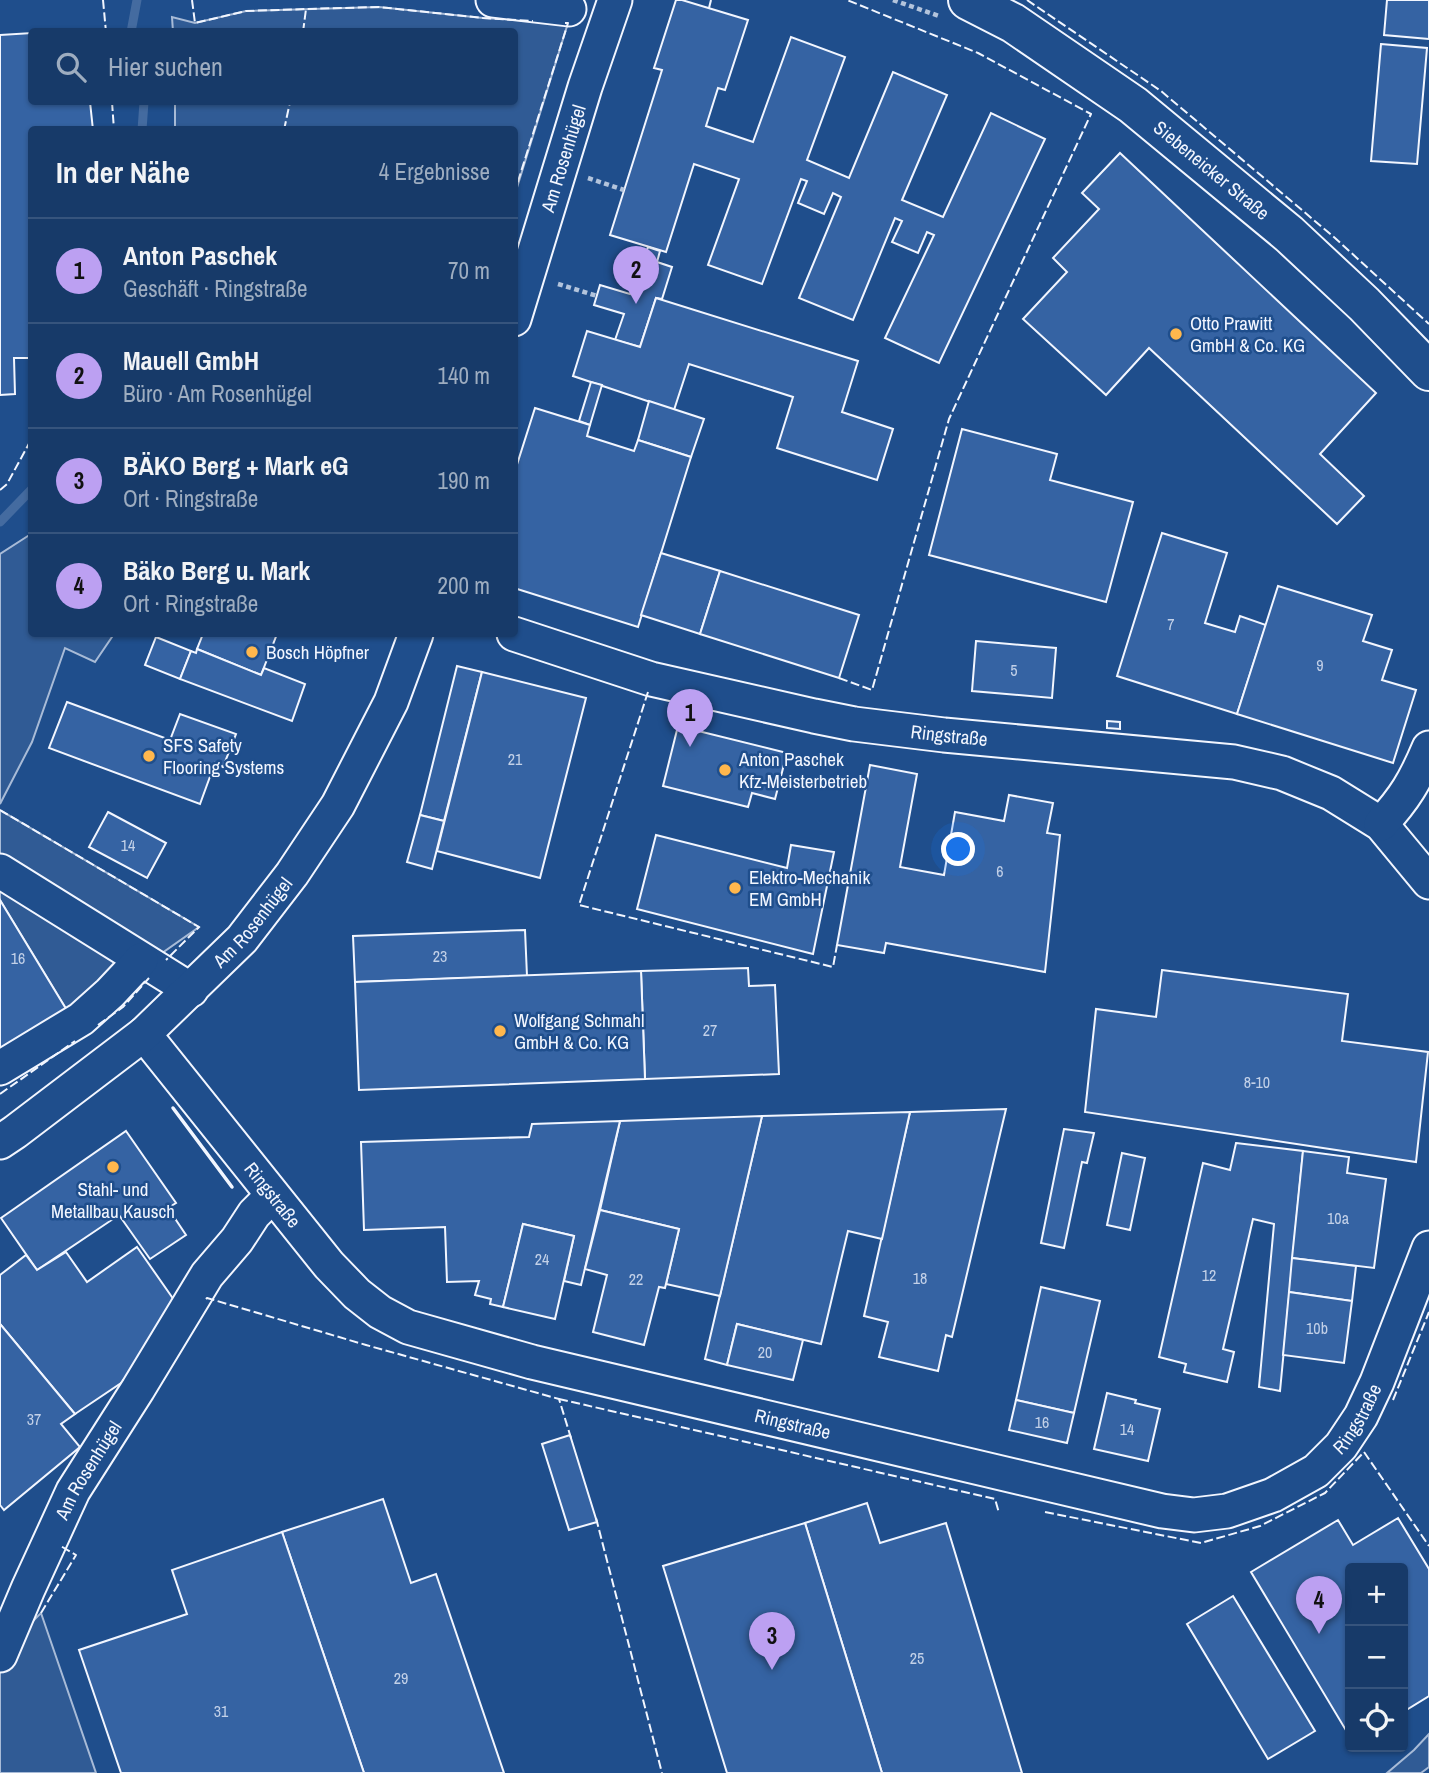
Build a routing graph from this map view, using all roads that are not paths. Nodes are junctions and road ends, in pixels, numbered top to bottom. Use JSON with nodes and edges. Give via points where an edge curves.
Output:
{"nodes":[{"id":1,"x":493,"y":0,"type":"edge"},
{"id":2,"x":615,"y":0,"type":"edge"},
{"id":3,"x":968,"y":0,"type":"edge"},
{"id":4,"x":569,"y":9,"type":"dead end"},
{"id":5,"x":518,"y":306,"type":"edge"},
{"id":6,"x":1429,"y":372,"type":"edge"},
{"id":7,"x":518,"y":635,"type":"edge"},
{"id":8,"x":415,"y":637,"type":"edge"},
{"id":9,"x":1429,"y":748,"type":"edge"},
{"id":10,"x":1381,"y":824,"type":"junction"},
{"id":11,"x":0,"y":871,"type":"edge"},
{"id":12,"x":1429,"y":882,"type":"edge"},
{"id":13,"x":141,"y":960,"type":"junction"},
{"id":14,"x":191,"y":990,"type":"junction"},
{"id":15,"x":144,"y":1034,"type":"junction"},
{"id":16,"x":0,"y":1068,"type":"edge"},
{"id":17,"x":0,"y":1142,"type":"edge"},
{"id":18,"x":272,"y":1196,"type":"junction"},
{"id":19,"x":1429,"y":1248,"type":"edge"},
{"id":20,"x":0,"y":1655,"type":"edge"}],
"edges":[{"from":1,"to":4,"type":"street"},
{"from":2,"to":5,"type":"street","name":"Am Rosenhügel"},
{"from":3,"to":6,"type":"main road","name":"Siebeneicker Straße","via":[[1013,23],[1133,104],[1289,234]]},
{"from":7,"to":10,"type":"street","name":"Ringstraße","via":[[650,679],[854,724],[1234,762],[1282,773],[1331,793]]},
{"from":8,"to":14,"type":"street","name":"Am Rosenhügel","via":[[391,702],[338,805],[242,939]]},
{"from":9,"to":10,"type":"street","via":[[1402,802]]},
{"from":10,"to":12,"type":"street","name":"Ringstraße"},
{"from":11,"to":13,"type":"street"},
{"from":13,"to":14,"type":"street"},
{"from":13,"to":16,"type":"street","via":[[81,1018]]},
{"from":14,"to":15,"type":"street","name":"Am Rosenhügel"},
{"from":15,"to":17,"type":"street","name":"Am Rosenhügel"},
{"from":15,"to":18,"type":"street","name":"Ringstraße"},
{"from":18,"to":19,"type":"street","name":"Ringstraße","via":[[357,1294],[408,1326],[545,1366],[1194,1515],[1227,1511],[1273,1495],[1316,1471],[1341,1446],[1377,1382]]},
{"from":18,"to":20,"type":"street","name":"Am Rosenhügel","via":[[207,1275],[73,1491]]}]}
